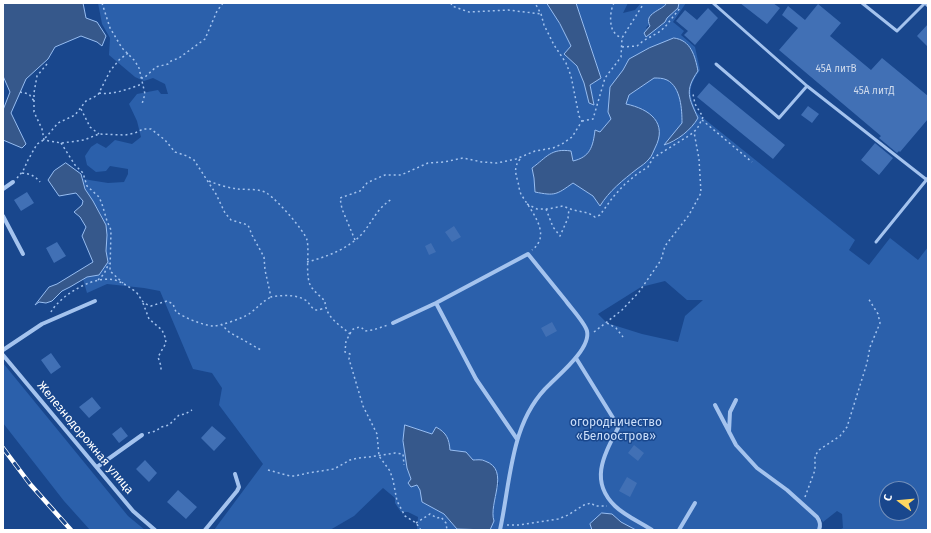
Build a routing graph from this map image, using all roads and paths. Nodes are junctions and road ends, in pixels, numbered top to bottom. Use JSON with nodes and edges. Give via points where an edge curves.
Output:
{"nodes":[{"id":1,"x":102,"y":3,"type":"edge"},
{"id":2,"x":223,"y":3,"type":"edge"},
{"id":3,"x":450,"y":3,"type":"edge"},
{"id":4,"x":535,"y":3,"type":"edge"},
{"id":5,"x":614,"y":3,"type":"edge"},
{"id":6,"x":644,"y":3,"type":"edge"},
{"id":7,"x":713,"y":3,"type":"edge"},
{"id":8,"x":862,"y":3,"type":"edge"},
{"id":9,"x":928,"y":6,"type":"edge"},
{"id":10,"x":680,"y":8,"type":"dead end"},
{"id":11,"x":541,"y":14,"type":"junction"},
{"id":12,"x":622,"y":38,"type":"junction"},
{"id":13,"x":622,"y":47,"type":"junction"},
{"id":14,"x":128,"y":53,"type":"junction"},
{"id":15,"x":47,"y":64,"type":"dead end"},
{"id":16,"x":716,"y":64,"type":"dead end"},
{"id":17,"x":141,"y":78,"type":"junction"},
{"id":18,"x":142,"y":84,"type":"junction"},
{"id":19,"x":807,"y":86,"type":"junction"},
{"id":20,"x":20,"y":92,"type":"dead end"},
{"id":21,"x":99,"y":93,"type":"junction"},
{"id":22,"x":693,"y":94,"type":"dead end"},
{"id":23,"x":34,"y":101,"type":"junction"},
{"id":24,"x":142,"y":104,"type":"dead end"},
{"id":25,"x":81,"y":109,"type":"junction"},
{"id":26,"x":702,"y":120,"type":"junction"},
{"id":27,"x":582,"y":121,"type":"junction"},
{"id":28,"x":694,"y":132,"type":"junction"},
{"id":29,"x":99,"y":134,"type":"junction"},
{"id":30,"x":44,"y":140,"type":"junction"},
{"id":31,"x":61,"y":142,"type":"junction"},
{"id":32,"x":521,"y":157,"type":"junction"},
{"id":33,"x":752,"y":162,"type":"dead end"},
{"id":34,"x":22,"y":173,"type":"junction"},
{"id":35,"x":927,"y":179,"type":"edge"},
{"id":36,"x":207,"y":180,"type":"junction"},
{"id":37,"x":12,"y":182,"type":"joint"},
{"id":38,"x":40,"y":182,"type":"dead end"},
{"id":39,"x":3,"y":189,"type":"edge"},
{"id":40,"x":392,"y":199,"type":"dead end"},
{"id":41,"x":527,"y":204,"type":"junction"},
{"id":42,"x":546,"y":209,"type":"junction"},
{"id":43,"x":569,"y":209,"type":"junction"},
{"id":44,"x":3,"y":216,"type":"edge"},
{"id":45,"x":355,"y":240,"type":"junction"},
{"id":46,"x":876,"y":242,"type":"dead end"},
{"id":47,"x":23,"y":254,"type":"dead end"},
{"id":48,"x":528,"y":254,"type":"junction"},
{"id":49,"x":110,"y":261,"type":"junction"},
{"id":50,"x":307,"y":262,"type":"junction"},
{"id":51,"x":98,"y":280,"type":"junction"},
{"id":52,"x":124,"y":285,"type":"junction"},
{"id":53,"x":272,"y":297,"type":"junction"},
{"id":54,"x":868,"y":298,"type":"dead end"},
{"id":55,"x":95,"y":301,"type":"dead end"},
{"id":56,"x":143,"y":303,"type":"junction"},
{"id":57,"x":436,"y":303,"type":"junction"},
{"id":58,"x":326,"y":308,"type":"junction"},
{"id":59,"x":51,"y":320,"type":"junction"},
{"id":60,"x":393,"y":323,"type":"joint"},
{"id":61,"x":607,"y":323,"type":"junction"},
{"id":62,"x":221,"y":324,"type":"junction"},
{"id":63,"x":350,"y":334,"type":"junction"},
{"id":64,"x":623,"y":337,"type":"dead end"},
{"id":65,"x":586,"y":339,"type":"junction"},
{"id":66,"x":3,"y":350,"type":"edge"},
{"id":67,"x":261,"y":350,"type":"dead end"},
{"id":68,"x":3,"y":355,"type":"edge"},
{"id":69,"x":576,"y":358,"type":"junction"},
{"id":70,"x":161,"y":371,"type":"dead end"},
{"id":71,"x":736,"y":400,"type":"dead end"},
{"id":72,"x":715,"y":405,"type":"dead end"},
{"id":73,"x":192,"y":410,"type":"dead end"},
{"id":74,"x":730,"y":434,"type":"junction"},
{"id":75,"x":142,"y":435,"type":"joint"},
{"id":76,"x":517,"y":439,"type":"junction"},
{"id":77,"x":379,"y":456,"type":"junction"},
{"id":78,"x":404,"y":465,"type":"dead end"},
{"id":79,"x":97,"y":468,"type":"junction"},
{"id":80,"x":268,"y":470,"type":"dead end"},
{"id":81,"x":234,"y":474,"type":"dead end"},
{"id":82,"x":695,"y":503,"type":"dead end"},
{"id":83,"x":613,"y":504,"type":"junction"},
{"id":84,"x":803,"y":504,"type":"junction"},
{"id":85,"x":416,"y":523,"type":"junction"},
{"id":86,"x":501,"y":528,"type":"edge"},
{"id":87,"x":155,"y":530,"type":"edge"},
{"id":88,"x":205,"y":530,"type":"edge"},
{"id":89,"x":420,"y":530,"type":"edge"},
{"id":90,"x":447,"y":530,"type":"edge"},
{"id":91,"x":652,"y":530,"type":"edge"},
{"id":92,"x":679,"y":530,"type":"edge"},
{"id":93,"x":819,"y":530,"type":"edge"}],
"edges":[{"from":1,"to":14,"type":"path","via":[[110,28]]},
{"from":2,"to":17,"type":"path","via":[[205,39],[179,58],[156,67]]},
{"from":3,"to":11,"type":"path","via":[[469,12],[508,10]]},
{"from":4,"to":11,"type":"path"},
{"from":5,"to":12,"type":"path","via":[[613,31]]},
{"from":6,"to":12,"type":"path"},
{"from":7,"to":19,"type":"lane"},
{"from":8,"to":9,"type":"lane","via":[[897,31],[925,3]]},
{"from":10,"to":13,"type":"path","via":[[659,32],[637,46]]},
{"from":11,"to":27,"type":"path","via":[[554,45],[569,69]]},
{"from":12,"to":13,"type":"path"},
{"from":13,"to":27,"type":"path","via":[[621,57],[605,78],[593,119]]},
{"from":14,"to":17,"type":"path","via":[[140,68]]},
{"from":14,"to":21,"type":"path","via":[[110,71]]},
{"from":15,"to":23,"type":"path","via":[[37,76]]},
{"from":16,"to":19,"type":"lane","via":[[779,118]]},
{"from":17,"to":18,"type":"path"},
{"from":18,"to":21,"type":"path","via":[[119,91]]},
{"from":18,"to":24,"type":"path","via":[[145,94]]},
{"from":19,"to":35,"type":"lane"},
{"from":20,"to":23,"type":"path","via":[[29,94]]},
{"from":21,"to":25,"type":"path","via":[[86,101]]},
{"from":22,"to":26,"type":"path"},
{"from":23,"to":30,"type":"path","via":[[34,112]]},
{"from":25,"to":29,"type":"path","via":[[90,127]]},
{"from":25,"to":30,"type":"path","via":[[75,115],[58,123]]},
{"from":26,"to":28,"type":"path"},
{"from":26,"to":33,"type":"path"},
{"from":27,"to":32,"type":"path","via":[[572,137],[562,144]]},
{"from":28,"to":43,"type":"path","via":[[653,158],[648,167],[613,197],[600,215],[595,217]]},
{"from":28,"to":61,"type":"path","via":[[701,193],[689,215],[665,246],[661,260],[639,292]]},
{"from":29,"to":31,"type":"path","via":[[84,140]]},
{"from":29,"to":36,"type":"path","via":[[125,135],[151,129],[175,152],[194,160]]},
{"from":30,"to":31,"type":"path"},
{"from":30,"to":34,"type":"path","via":[[37,144]]},
{"from":31,"to":49,"type":"path","via":[[83,173],[87,186],[99,197],[102,204],[111,230]]},
{"from":32,"to":41,"type":"path","via":[[515,165],[515,173],[520,192]]},
{"from":32,"to":45,"type":"path","via":[[497,163],[463,158],[428,163],[401,174],[384,175],[373,180],[360,191],[340,198]]},
{"from":34,"to":37,"type":"path"},
{"from":34,"to":38,"type":"path","via":[[31,174]]},
{"from":35,"to":46,"type":"lane"},
{"from":36,"to":50,"type":"path","via":[[239,190],[267,192],[280,204],[307,240]]},
{"from":36,"to":53,"type":"path","via":[[231,220],[248,225],[264,257]]},
{"from":37,"to":39,"type":"street"},
{"from":40,"to":45,"type":"path","via":[[383,204]]},
{"from":41,"to":42,"type":"path","via":[[538,209]]},
{"from":41,"to":48,"type":"path","via":[[541,231],[540,241]]},
{"from":42,"to":43,"type":"path","via":[[563,206]]},
{"from":42,"to":43,"type":"path","via":[[553,227],[560,236]]},
{"from":44,"to":47,"type":"street"},
{"from":45,"to":50,"type":"path","via":[[338,251]]},
{"from":48,"to":57,"type":"street"},
{"from":48,"to":65,"type":"street","via":[[577,315],[587,331]]},
{"from":49,"to":51,"type":"path","via":[[107,270]]},
{"from":49,"to":52,"type":"path","via":[[110,271]]},
{"from":50,"to":58,"type":"path","via":[[307,278],[311,288],[324,301]]},
{"from":51,"to":52,"type":"path","via":[[113,279]]},
{"from":51,"to":59,"type":"path","via":[[76,290],[58,303],[51,312]]},
{"from":52,"to":56,"type":"path","via":[[135,291]]},
{"from":53,"to":58,"type":"path","via":[[292,296],[307,301],[314,309]]},
{"from":53,"to":62,"type":"path","via":[[242,318]]},
{"from":54,"to":84,"type":"path","via":[[878,314],[880,323],[870,347],[847,427],[815,456],[814,470]]},
{"from":55,"to":59,"type":"street"},
{"from":56,"to":62,"type":"path","via":[[151,306],[167,301],[173,304],[176,312],[182,316],[215,326]]},
{"from":56,"to":70,"type":"path","via":[[149,319],[166,337],[166,343],[158,358]]},
{"from":57,"to":60,"type":"street"},
{"from":57,"to":76,"type":"street","via":[[476,379]]},
{"from":58,"to":63,"type":"path","via":[[332,319]]},
{"from":59,"to":66,"type":"street"},
{"from":60,"to":63,"type":"path","via":[[373,330],[354,328]]},
{"from":61,"to":64,"type":"path","via":[[616,328]]},
{"from":61,"to":65,"type":"path"},
{"from":62,"to":67,"type":"path"},
{"from":63,"to":77,"type":"path","via":[[345,352],[350,354],[349,359],[363,406],[377,434]]},
{"from":65,"to":69,"type":"street"},
{"from":68,"to":79,"type":"street","name":"Железнодорожная улица"},
{"from":69,"to":76,"type":"street","via":[[532,405],[520,427]]},
{"from":69,"to":83,"type":"street","via":[[618,428],[600,475],[604,493]]},
{"from":71,"to":74,"type":"street","via":[[730,412]]},
{"from":72,"to":74,"type":"street"},
{"from":73,"to":75,"type":"path","via":[[179,415],[169,425]]},
{"from":74,"to":84,"type":"street","via":[[736,445],[757,468]]},
{"from":75,"to":79,"type":"street"},
{"from":76,"to":86,"type":"street"},
{"from":77,"to":78,"type":"path","via":[[403,454]]},
{"from":77,"to":80,"type":"path","via":[[358,458],[334,469],[296,476]]},
{"from":77,"to":85,"type":"path","via":[[390,471],[397,502],[405,516]]},
{"from":79,"to":87,"type":"street","name":"Железнодорожная улица","via":[[132,511]]},
{"from":81,"to":88,"type":"street","via":[[239,487]]},
{"from":82,"to":92,"type":"street"},
{"from":83,"to":86,"type":"path","via":[[606,507],[591,503],[563,517],[546,522]]},
{"from":83,"to":91,"type":"street"},
{"from":84,"to":93,"type":"street","via":[[817,517],[820,522]]},
{"from":85,"to":89,"type":"path"},
{"from":85,"to":90,"type":"path","via":[[430,514],[437,518],[441,517],[446,523]]}]}
